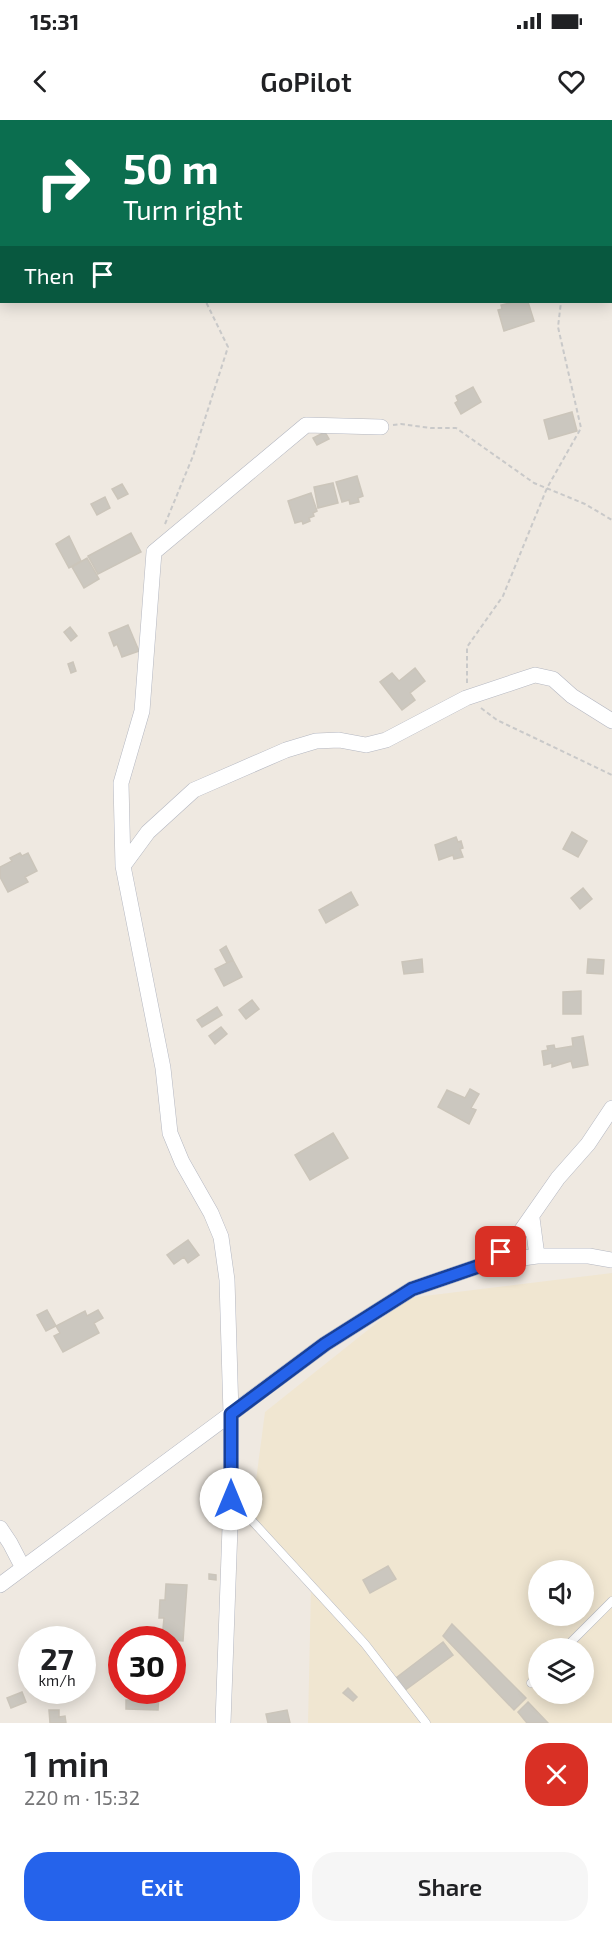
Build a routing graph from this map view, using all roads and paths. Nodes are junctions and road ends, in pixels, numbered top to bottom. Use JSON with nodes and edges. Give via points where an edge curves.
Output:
{"nodes":[{"id":1,"x":206,"y":303,"type":"edge"},
{"id":2,"x":561,"y":303,"type":"edge"},
{"id":3,"x":381,"y":427,"type":"joint"},
{"id":4,"x":547,"y":488,"type":"junction"},
{"id":5,"x":612,"y":520,"type":"edge"},
{"id":6,"x":163,"y":531,"type":"dead end"},
{"id":7,"x":466,"y":698,"type":"junction"},
{"id":8,"x":612,"y":722,"type":"edge"},
{"id":9,"x":612,"y":775,"type":"edge"},
{"id":10,"x":123,"y":866,"type":"junction"},
{"id":11,"x":612,"y":1108,"type":"edge"},
{"id":12,"x":532,"y":1218,"type":"junction"},
{"id":13,"x":537,"y":1256,"type":"junction"},
{"id":14,"x":612,"y":1260,"type":"edge"},
{"id":15,"x":488,"y":1263,"type":"junction"},
{"id":16,"x":231,"y":1414,"type":"junction"},
{"id":17,"x":231,"y":1499,"type":"junction"},
{"id":18,"x":0,"y":1528,"type":"edge"},
{"id":19,"x":22,"y":1568,"type":"junction"},
{"id":20,"x":0,"y":1585,"type":"edge"},
{"id":21,"x":612,"y":1601,"type":"edge"},
{"id":22,"x":575,"y":1638,"type":"edge"},
{"id":23,"x":223,"y":1723,"type":"edge"},
{"id":24,"x":426,"y":1723,"type":"edge"}],
"edges":[{"from":1,"to":6,"type":"path","via":[[228,347],[193,456]]},
{"from":2,"to":4,"type":"path","via":[[558,327],[581,428]]},
{"from":3,"to":4,"type":"path","via":[[401,424],[456,428],[510,468]]},
{"from":3,"to":10,"type":"street","via":[[306,425],[154,552],[142,711],[121,783]]},
{"from":4,"to":5,"type":"path"},
{"from":4,"to":7,"type":"path","via":[[503,596],[467,647]]},
{"from":7,"to":8,"type":"street","via":[[535,675],[554,679]]},
{"from":7,"to":9,"type":"path","via":[[497,720]]},
{"from":7,"to":10,"type":"street","via":[[386,740],[366,745],[316,741],[194,790],[148,832]]},
{"from":10,"to":16,"type":"street","via":[[163,1068],[170,1133],[221,1237],[227,1280]]},
{"from":11,"to":12,"type":"street"},
{"from":12,"to":13,"type":"street"},
{"from":12,"to":15,"type":"street"},
{"from":13,"to":14,"type":"street"},
{"from":13,"to":15,"type":"street"},
{"from":15,"to":16,"type":"street","via":[[412,1289],[325,1344]]},
{"from":16,"to":17,"type":"street"},
{"from":16,"to":19,"type":"street"},
{"from":17,"to":23,"type":"street"},
{"from":17,"to":24,"type":"lane","via":[[365,1644]]},
{"from":18,"to":19,"type":"street"},
{"from":19,"to":20,"type":"street"},
{"from":21,"to":22,"type":"lane"}]}
